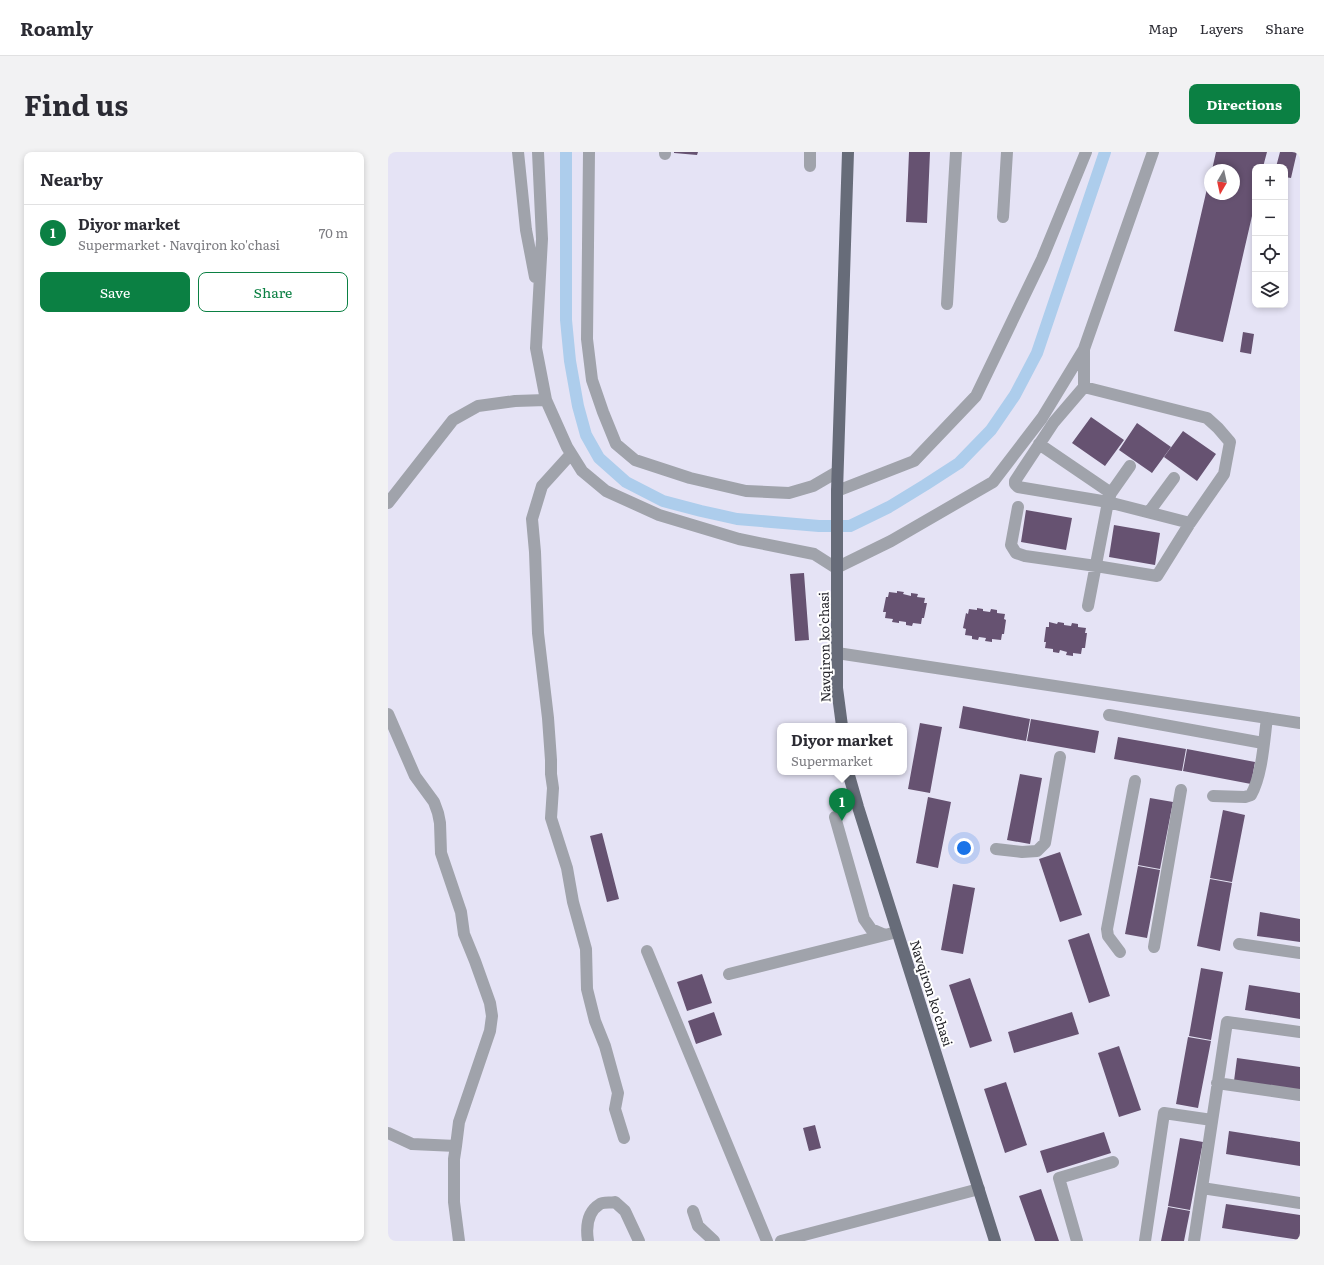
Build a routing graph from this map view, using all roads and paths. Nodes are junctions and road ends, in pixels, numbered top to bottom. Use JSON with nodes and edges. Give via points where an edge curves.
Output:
{"nodes":[{"id":1,"x":518,"y":152,"type":"edge"},
{"id":2,"x":538,"y":152,"type":"edge"},
{"id":3,"x":588,"y":152,"type":"edge"},
{"id":4,"x":810,"y":152,"type":"edge"},
{"id":5,"x":848,"y":152,"type":"edge"},
{"id":6,"x":956,"y":152,"type":"edge"},
{"id":7,"x":1007,"y":152,"type":"edge"},
{"id":8,"x":1086,"y":152,"type":"edge"},
{"id":9,"x":1153,"y":152,"type":"edge"},
{"id":10,"x":810,"y":166,"type":"dead end"},
{"id":11,"x":1003,"y":217,"type":"dead end"},
{"id":12,"x":539,"y":296,"type":"junction"},
{"id":13,"x":947,"y":304,"type":"dead end"},
{"id":14,"x":1084,"y":349,"type":"junction"},
{"id":15,"x":1084,"y":387,"type":"junction"},
{"id":16,"x":546,"y":400,"type":"junction"},
{"id":17,"x":1039,"y":444,"type":"junction"},
{"id":18,"x":571,"y":454,"type":"junction"},
{"id":19,"x":1130,"y":466,"type":"dead end"},
{"id":20,"x":837,"y":472,"type":"junction"},
{"id":21,"x":1174,"y":478,"type":"dead end"},
{"id":22,"x":837,"y":491,"type":"junction"},
{"id":23,"x":1109,"y":498,"type":"junction"},
{"id":24,"x":388,"y":503,"type":"edge"},
{"id":25,"x":1018,"y":507,"type":"dead end"},
{"id":26,"x":1149,"y":512,"type":"junction"},
{"id":27,"x":1190,"y":523,"type":"junction"},
{"id":28,"x":1096,"y":566,"type":"junction"},
{"id":29,"x":836,"y":568,"type":"junction"},
{"id":30,"x":1088,"y":606,"type":"dead end"},
{"id":31,"x":837,"y":654,"type":"junction"},
{"id":32,"x":1139,"y":699,"type":"junction"},
{"id":33,"x":388,"y":714,"type":"edge"},
{"id":34,"x":1109,"y":714,"type":"dead end"},
{"id":35,"x":1267,"y":718,"type":"junction"},
{"id":36,"x":1136,"y":720,"type":"junction"},
{"id":37,"x":842,"y":723,"type":"edge"},
{"id":38,"x":1300,"y":724,"type":"edge"},
{"id":39,"x":1264,"y":743,"type":"junction"},
{"id":40,"x":1060,"y":757,"type":"dead end"},
{"id":41,"x":849,"y":775,"type":"edge"},
{"id":42,"x":1135,"y":781,"type":"dead end"},
{"id":43,"x":1181,"y":790,"type":"dead end"},
{"id":44,"x":1213,"y":796,"type":"dead end"},
{"id":45,"x":835,"y":817,"type":"dead end"},
{"id":46,"x":996,"y":849,"type":"dead end"},
{"id":47,"x":897,"y":932,"type":"junction"},
{"id":48,"x":885,"y":935,"type":"junction"},
{"id":49,"x":1239,"y":944,"type":"dead end"},
{"id":50,"x":1154,"y":947,"type":"dead end"},
{"id":51,"x":647,"y":951,"type":"dead end"},
{"id":52,"x":1120,"y":952,"type":"dead end"},
{"id":53,"x":1300,"y":953,"type":"edge"},
{"id":54,"x":729,"y":974,"type":"dead end"},
{"id":55,"x":1300,"y":1032,"type":"edge"},
{"id":56,"x":1218,"y":1083,"type":"junction"},
{"id":57,"x":1300,"y":1095,"type":"edge"},
{"id":58,"x":1212,"y":1120,"type":"junction"},
{"id":59,"x":388,"y":1133,"type":"edge"},
{"id":60,"x":624,"y":1138,"type":"dead end"},
{"id":61,"x":456,"y":1146,"type":"junction"},
{"id":62,"x":1113,"y":1162,"type":"dead end"},
{"id":63,"x":1202,"y":1188,"type":"junction"},
{"id":64,"x":979,"y":1189,"type":"junction"},
{"id":65,"x":1300,"y":1203,"type":"edge"},
{"id":66,"x":693,"y":1211,"type":"dead end"},
{"id":67,"x":459,"y":1241,"type":"edge"},
{"id":68,"x":588,"y":1241,"type":"edge"},
{"id":69,"x":639,"y":1241,"type":"edge"},
{"id":70,"x":714,"y":1241,"type":"edge"},
{"id":71,"x":767,"y":1241,"type":"edge"},
{"id":72,"x":781,"y":1241,"type":"edge"},
{"id":73,"x":995,"y":1241,"type":"edge"},
{"id":74,"x":1077,"y":1241,"type":"edge"},
{"id":75,"x":1145,"y":1241,"type":"edge"},
{"id":76,"x":1194,"y":1241,"type":"edge"}],
"edges":[{"from":1,"to":12,"type":"street","via":[[526,230]]},
{"from":2,"to":12,"type":"street","via":[[542,239]]},
{"from":3,"to":20,"type":"street","via":[[587,339],[592,380],[616,444],[635,460],[690,478],[746,491],[789,493],[812,486]]},
{"from":4,"to":10,"type":"street"},
{"from":5,"to":20,"type":"main road","name":"Navqiron ko'chasi"},
{"from":6,"to":13,"type":"street"},
{"from":7,"to":11,"type":"street"},
{"from":8,"to":22,"type":"street","via":[[1042,259],[976,396],[914,461]]},
{"from":9,"to":14,"type":"street"},
{"from":12,"to":16,"type":"street","via":[[536,348]]},
{"from":14,"to":15,"type":"street"},
{"from":14,"to":29,"type":"street","via":[[1042,418],[993,482],[891,541]]},
{"from":15,"to":17,"type":"street"},
{"from":15,"to":27,"type":"street","via":[[1207,418],[1230,442],[1224,474]]},
{"from":16,"to":18,"type":"street"},
{"from":16,"to":24,"type":"street","via":[[516,400],[478,406],[453,420]]},
{"from":17,"to":23,"type":"street"},
{"from":17,"to":23,"type":"street","via":[[1015,481],[1018,487]]},
{"from":18,"to":29,"type":"street","via":[[582,471],[606,491],[659,515],[739,539],[814,554]]},
{"from":18,"to":60,"type":"street","via":[[542,486],[532,519],[538,633],[553,788],[552,818],[586,949],[587,989],[618,1093],[615,1109]]},
{"from":19,"to":23,"type":"street"},
{"from":20,"to":22,"type":"main road","name":"Navqiron ko'chasi"},
{"from":21,"to":26,"type":"street"},
{"from":22,"to":29,"type":"main road","name":"Navqiron ko'chasi"},
{"from":23,"to":26,"type":"street"},
{"from":23,"to":28,"type":"street"},
{"from":25,"to":28,"type":"street","via":[[1011,545],[1016,553]]},
{"from":26,"to":27,"type":"street"},
{"from":27,"to":28,"type":"street","via":[[1157,576]]},
{"from":28,"to":30,"type":"street"},
{"from":29,"to":31,"type":"main road","name":"Navqiron ko'chasi"},
{"from":31,"to":32,"type":"street"},
{"from":31,"to":37,"type":"main road","name":"Navqiron ko'chasi","via":[[837,688]]},
{"from":32,"to":35,"type":"street"},
{"from":32,"to":36,"type":"street"},
{"from":33,"to":61,"type":"street","via":[[415,776],[434,802],[438,813],[441,853],[461,912],[464,934],[490,1003],[490,1031],[459,1122]]},
{"from":34,"to":36,"type":"street"},
{"from":35,"to":38,"type":"street"},
{"from":35,"to":39,"type":"street"},
{"from":36,"to":39,"type":"street"},
{"from":39,"to":44,"type":"street","via":[[1251,795]]},
{"from":40,"to":46,"type":"street","via":[[1045,843],[1037,851]]},
{"from":41,"to":47,"type":"main road","name":"Navqiron ko'chasi"},
{"from":42,"to":52,"type":"street","via":[[1107,929],[1108,936]]},
{"from":43,"to":50,"type":"street"},
{"from":45,"to":48,"type":"street","via":[[864,919],[871,929]]},
{"from":47,"to":48,"type":"street"},
{"from":47,"to":64,"type":"main road","name":"Navqiron ko'chasi"},
{"from":48,"to":54,"type":"street"},
{"from":49,"to":53,"type":"street"},
{"from":51,"to":71,"type":"street"},
{"from":55,"to":56,"type":"street","via":[[1227,1022]]},
{"from":56,"to":57,"type":"street"},
{"from":56,"to":58,"type":"street"},
{"from":58,"to":63,"type":"street"},
{"from":58,"to":75,"type":"street","via":[[1164,1113]]},
{"from":59,"to":61,"type":"street","via":[[412,1144]]},
{"from":61,"to":67,"type":"street","via":[[454,1202]]},
{"from":62,"to":74,"type":"street","via":[[1059,1178]]},
{"from":63,"to":65,"type":"street"},
{"from":63,"to":76,"type":"street"},
{"from":64,"to":72,"type":"street"},
{"from":64,"to":73,"type":"main road","name":"Navqiron ko'chasi"},
{"from":66,"to":70,"type":"street","via":[[698,1226]]},
{"from":68,"to":69,"type":"street","via":[[586,1232],[590,1214],[600,1204],[615,1202],[625,1211]]}]}
